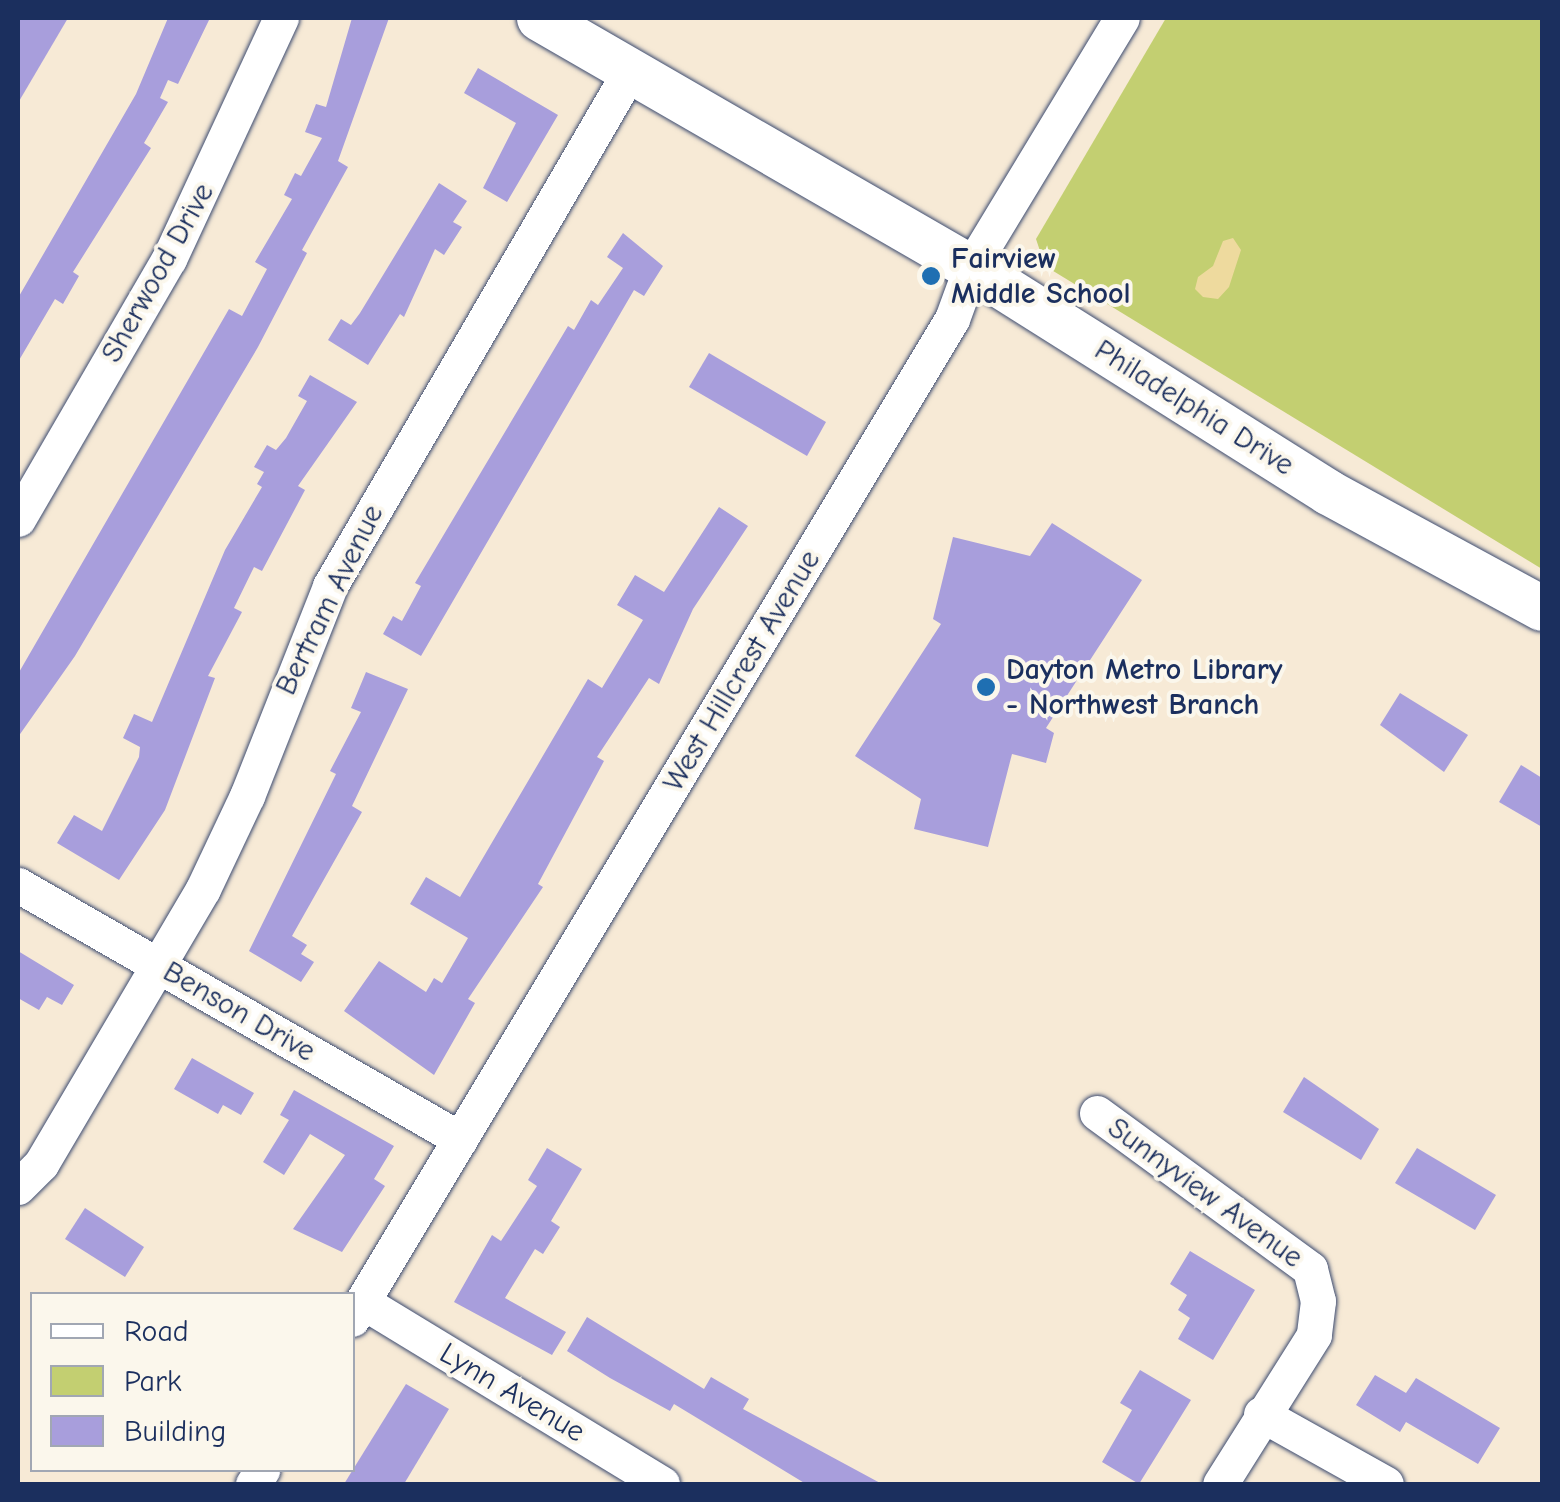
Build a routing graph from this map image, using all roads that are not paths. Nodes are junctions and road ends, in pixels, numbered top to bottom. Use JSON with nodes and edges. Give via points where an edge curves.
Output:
{"nodes":[{"id":1,"x":281,"y":18,"type":"edge"},
{"id":2,"x":539,"y":18,"type":"edge"},
{"id":3,"x":1122,"y":18,"type":"edge"},
{"id":4,"x":630,"y":71,"type":"junction"},
{"id":5,"x":971,"y":267,"type":"junction"},
{"id":6,"x":18,"y":519,"type":"edge"},
{"id":7,"x":1542,"y":608,"type":"edge"},
{"id":8,"x":18,"y":884,"type":"edge"},
{"id":9,"x":157,"y":966,"type":"junction"},
{"id":10,"x":1097,"y":1114,"type":"dead end"},
{"id":11,"x":460,"y":1139,"type":"junction"},
{"id":12,"x":18,"y":1187,"type":"edge"},
{"id":13,"x":358,"y":1311,"type":"edge"},
{"id":14,"x":1261,"y":1414,"type":"junction"},
{"id":15,"x":662,"y":1484,"type":"edge"},
{"id":16,"x":1220,"y":1484,"type":"edge"},
{"id":17,"x":1386,"y":1484,"type":"edge"}],
"edges":[{"from":1,"to":6,"type":"street","name":"Sherwood Drive","via":[[170,259]]},
{"from":2,"to":4,"type":"main road","name":"Philadelphia Drive"},
{"from":3,"to":5,"type":"street","name":"West Hillcrest Avenue"},
{"from":4,"to":5,"type":"main road","name":"Philadelphia Drive"},
{"from":4,"to":9,"type":"street","name":"Bertram Avenue","via":[[330,586],[222,852]]},
{"from":5,"to":7,"type":"main road","name":"Philadelphia Drive","via":[[1328,492]]},
{"from":5,"to":11,"type":"street","name":"West Hillcrest Avenue","via":[[952,319]]},
{"from":8,"to":9,"type":"street","name":"Benson Drive"},
{"from":9,"to":11,"type":"street","name":"Benson Drive"},
{"from":9,"to":12,"type":"street","name":"Bertram Avenue","via":[[41,1164]]},
{"from":10,"to":14,"type":"street","name":"Sunnyview Avenue","via":[[1310,1269],[1318,1301],[1314,1334]]},
{"from":11,"to":13,"type":"street","name":"West Hillcrest Avenue"},
{"from":13,"to":15,"type":"street","name":"Lynn Avenue"},
{"from":14,"to":16,"type":"street","name":"Sunnyview Avenue"},
{"from":14,"to":17,"type":"street"}]}
